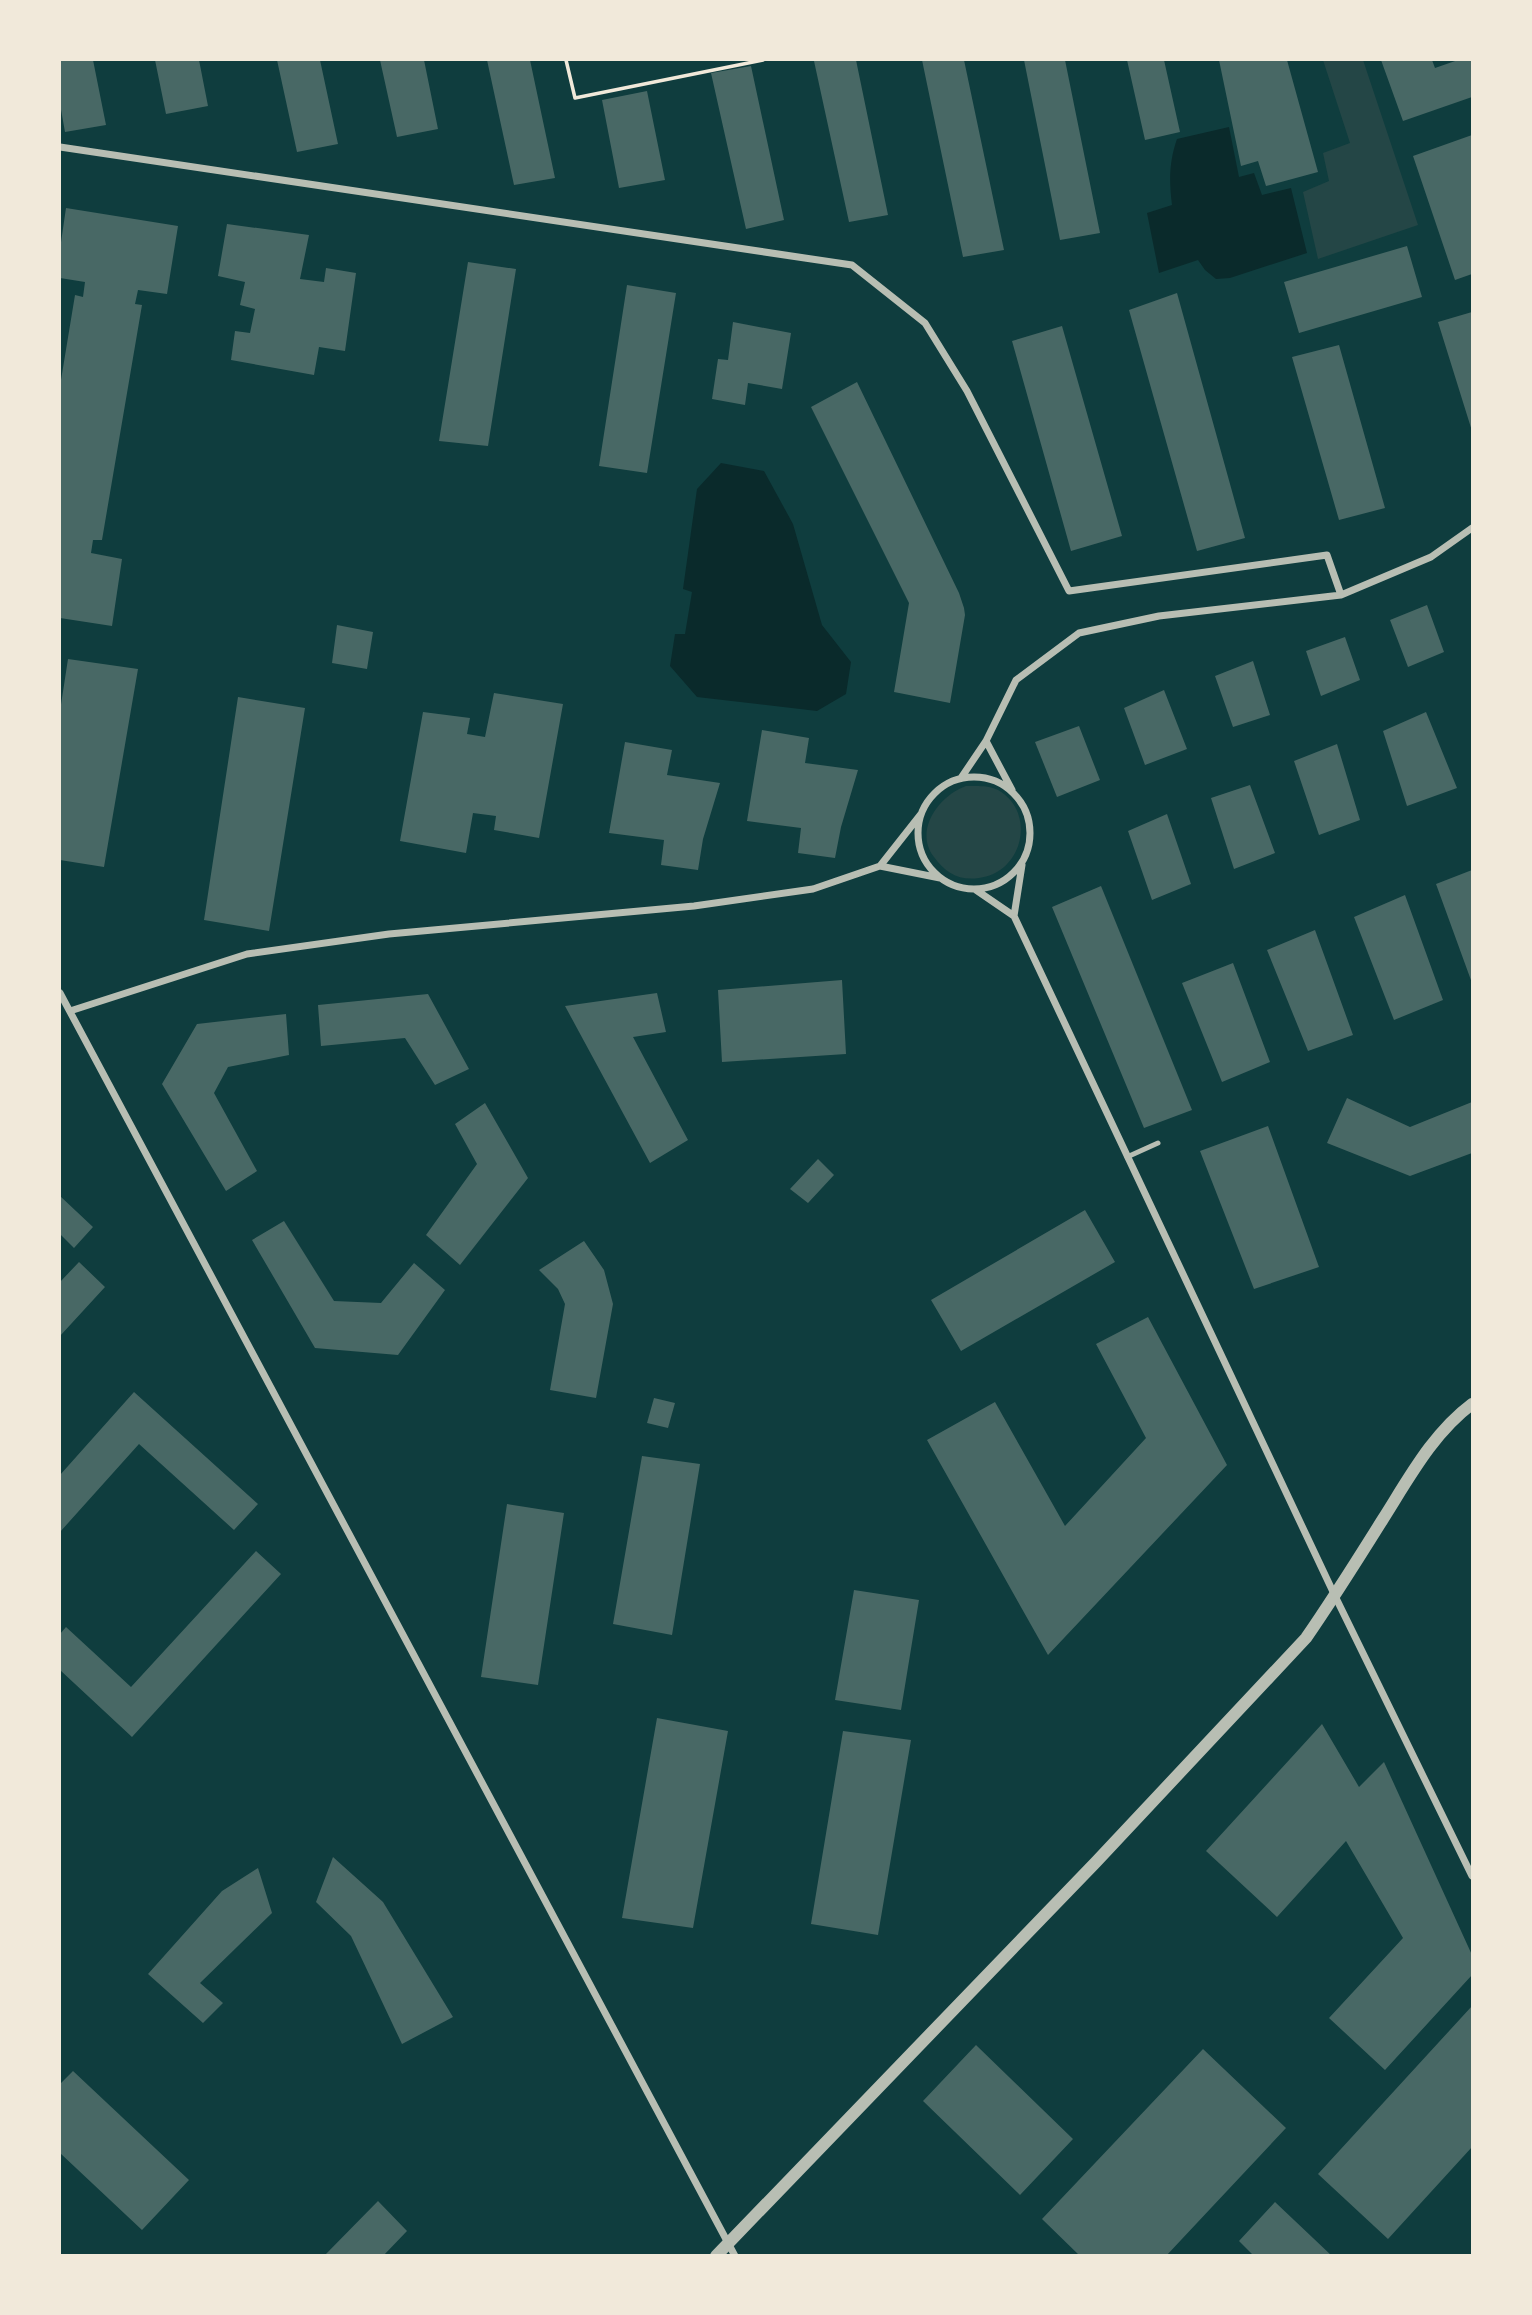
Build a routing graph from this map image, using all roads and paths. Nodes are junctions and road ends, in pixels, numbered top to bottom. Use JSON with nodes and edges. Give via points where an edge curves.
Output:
{"nodes":[{"id":1,"x":566,"y":60,"type":"edge"},
{"id":2,"x":763,"y":60,"type":"edge"},
{"id":3,"x":60,"y":147,"type":"edge"},
{"id":4,"x":1472,"y":527,"type":"edge"},
{"id":5,"x":1341,"y":594,"type":"junction"},
{"id":6,"x":986,"y":741,"type":"junction"},
{"id":7,"x":961,"y":778,"type":"junction"},
{"id":8,"x":1014,"y":792,"type":"junction"},
{"id":9,"x":922,"y":813,"type":"junction"},
{"id":10,"x":1023,"y":862,"type":"junction"},
{"id":11,"x":880,"y":866,"type":"junction"},
{"id":12,"x":940,"y":878,"type":"junction"},
{"id":13,"x":976,"y":890,"type":"junction"},
{"id":14,"x":1014,"y":916,"type":"junction"},
{"id":15,"x":60,"y":993,"type":"edge"},
{"id":16,"x":70,"y":1011,"type":"junction"},
{"id":17,"x":1158,"y":1143,"type":"dead end"},
{"id":18,"x":1127,"y":1157,"type":"junction"},
{"id":19,"x":1472,"y":1404,"type":"edge"},
{"id":20,"x":1335,"y":1597,"type":"junction"},
{"id":21,"x":1472,"y":1876,"type":"edge"},
{"id":22,"x":728,"y":2243,"type":"junction"},
{"id":23,"x":716,"y":2256,"type":"edge"},
{"id":24,"x":735,"y":2256,"type":"edge"}],
"edges":[{"from":1,"to":2,"type":"path","via":[[575,98]]},
{"from":3,"to":5,"type":"street","via":[[852,265],[925,323],[967,391],[1069,591],[1327,555]]},
{"from":4,"to":5,"type":"street","via":[[1432,557]]},
{"from":5,"to":6,"type":"street","via":[[1159,616],[1079,633],[1016,680]]},
{"from":6,"to":7,"type":"street"},
{"from":6,"to":8,"type":"street"},
{"from":7,"to":8,"type":"street","via":[[998,782]]},
{"from":7,"to":9,"type":"street","via":[[944,785]]},
{"from":8,"to":10,"type":"street","via":[[1030,825],[1030,845]]},
{"from":9,"to":11,"type":"street"},
{"from":9,"to":12,"type":"street","via":[[920,849]]},
{"from":10,"to":13,"type":"street","via":[[1011,877]]},
{"from":10,"to":14,"type":"street"},
{"from":11,"to":12,"type":"street"},
{"from":11,"to":16,"type":"street","via":[[813,889],[694,906],[389,934],[247,954]]},
{"from":12,"to":13,"type":"street"},
{"from":13,"to":14,"type":"street"},
{"from":14,"to":18,"type":"street"},
{"from":15,"to":16,"type":"street"},
{"from":16,"to":22,"type":"street"},
{"from":17,"to":18,"type":"lane"},
{"from":18,"to":20,"type":"street"},
{"from":19,"to":20,"type":"street","via":[[1427,1451]]},
{"from":20,"to":21,"type":"street"},
{"from":20,"to":22,"type":"street","via":[[1306,1638],[1106,1852]]},
{"from":22,"to":23,"type":"street"},
{"from":22,"to":24,"type":"street"}]}
